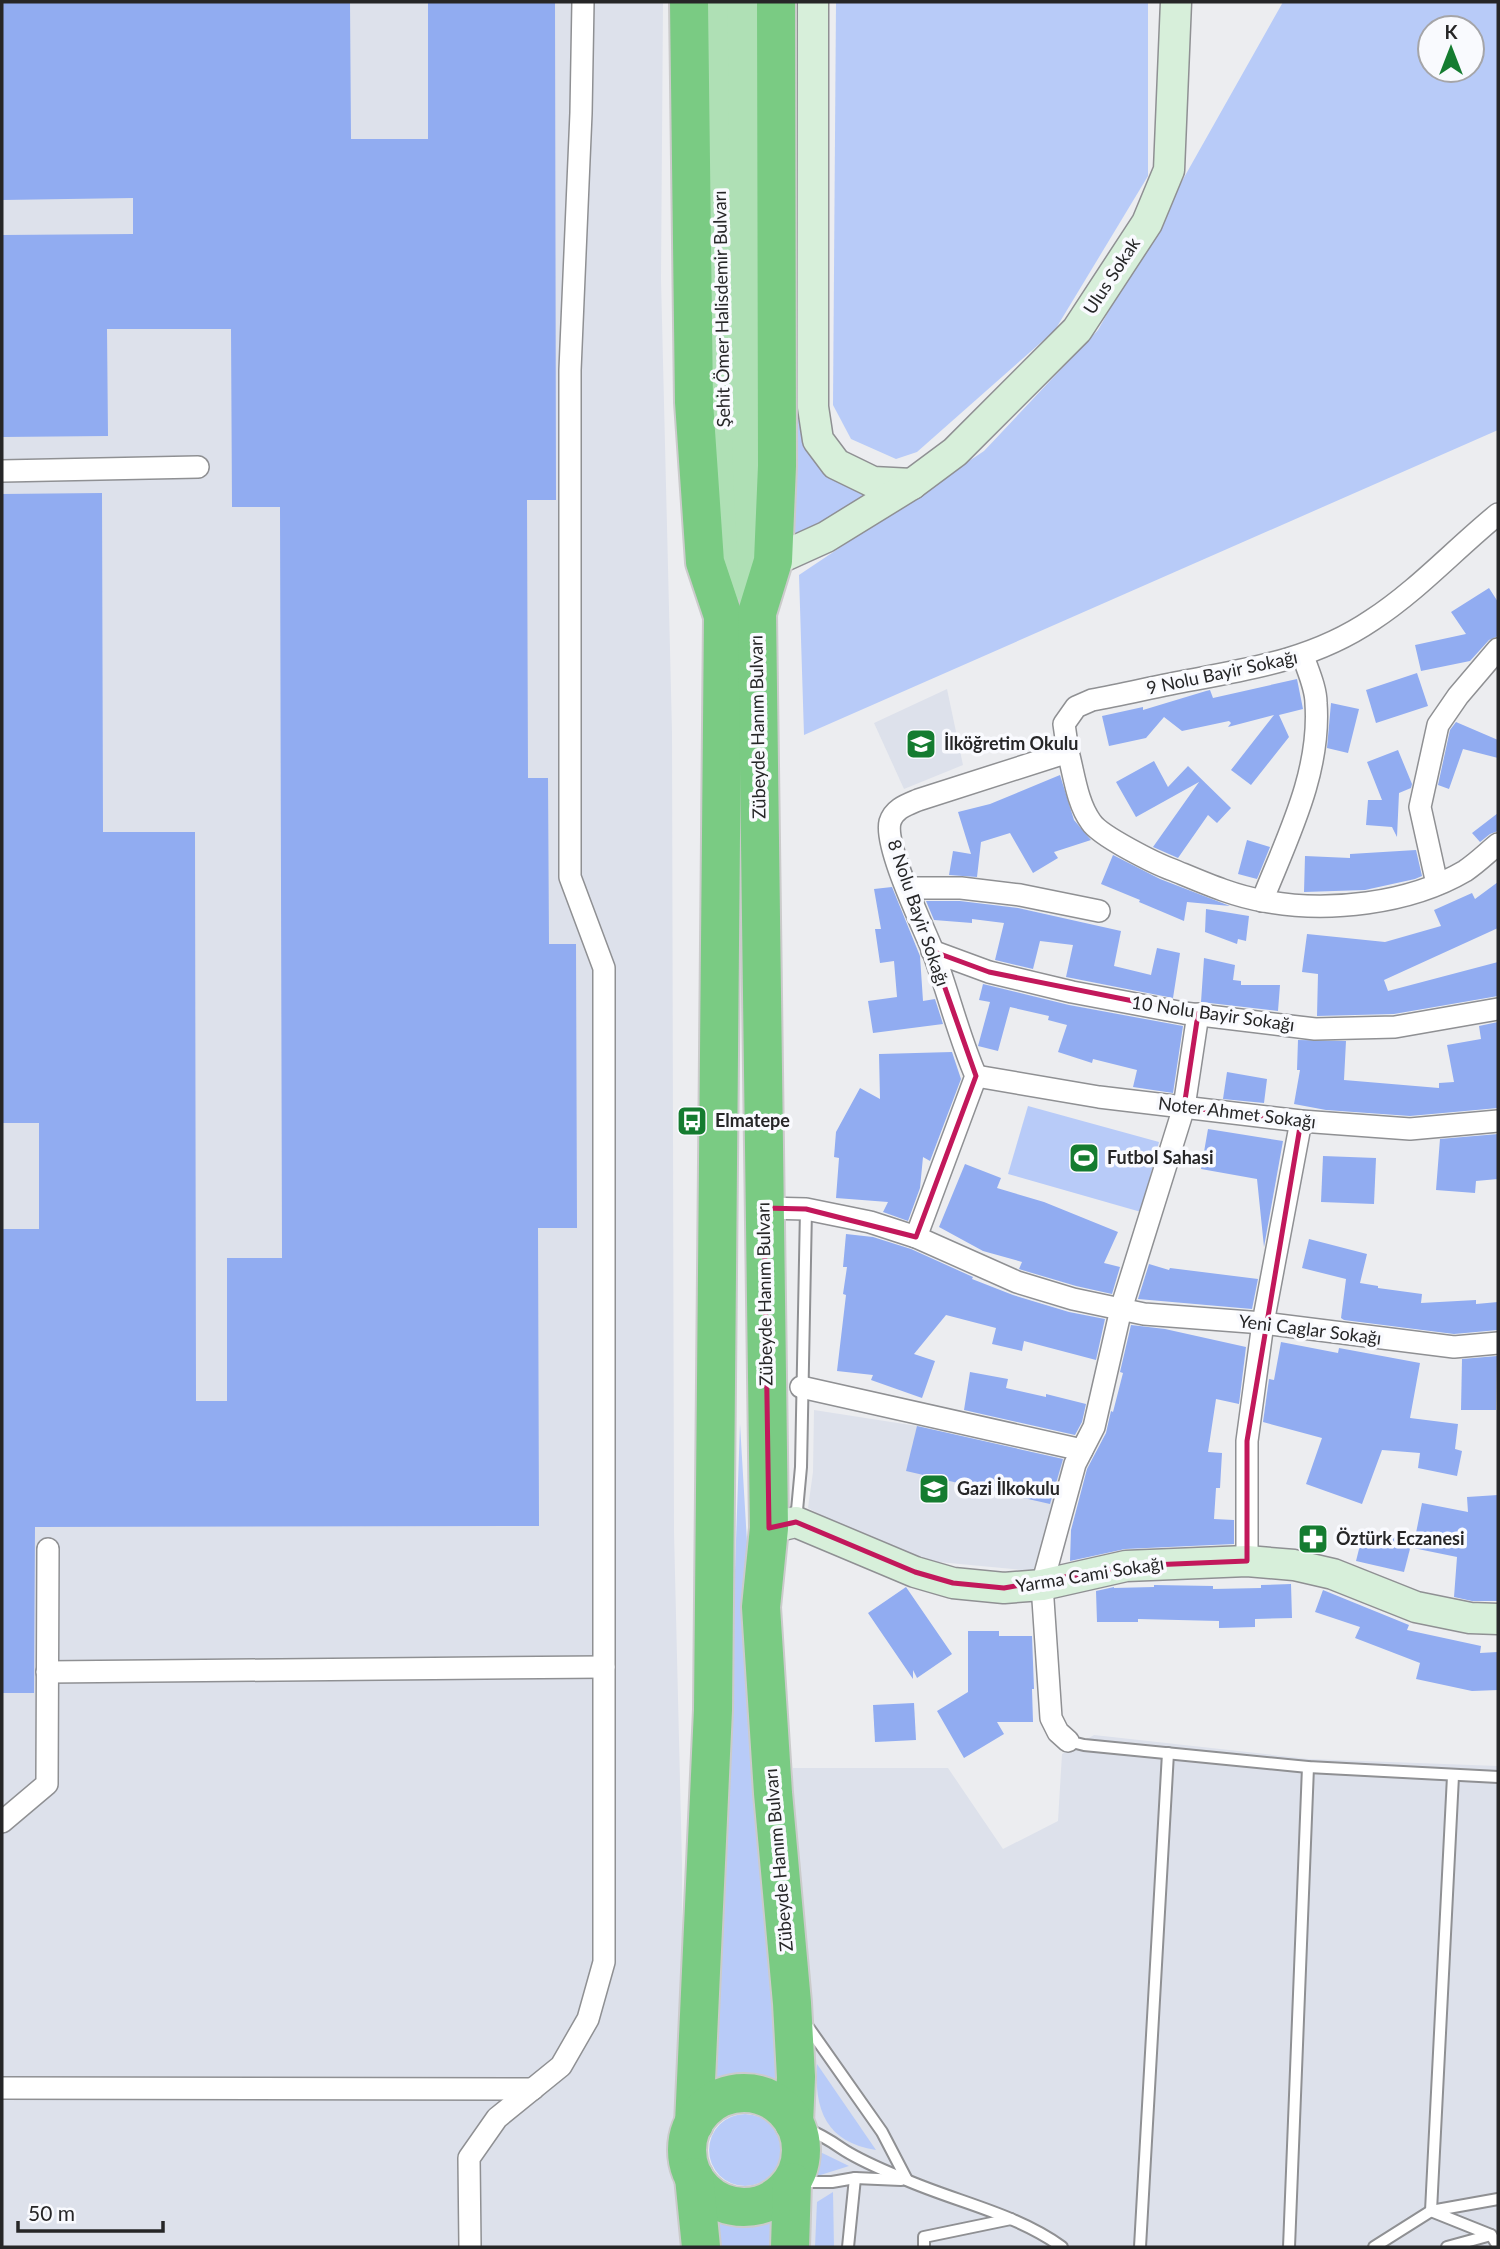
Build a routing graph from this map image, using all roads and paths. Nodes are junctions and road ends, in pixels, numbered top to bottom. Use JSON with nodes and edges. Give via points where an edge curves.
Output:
{"nodes":[{"id":1,"x":583,"y":2,"type":"edge"},
{"id":2,"x":689,"y":2,"type":"edge"},
{"id":3,"x":718,"y":2,"type":"edge"},
{"id":4,"x":744,"y":2,"type":"edge"},
{"id":5,"x":775,"y":2,"type":"edge"},
{"id":6,"x":813,"y":2,"type":"edge"},
{"id":7,"x":1176,"y":2,"type":"edge"},
{"id":8,"x":737,"y":463,"type":"junction"},
{"id":9,"x":198,"y":467,"type":"dead end"},
{"id":10,"x":2,"y":471,"type":"edge"},
{"id":11,"x":912,"y":484,"type":"junction"},
{"id":12,"x":1498,"y":514,"type":"edge"},
{"id":13,"x":773,"y":561,"type":"junction"},
{"id":14,"x":740,"y":615,"type":"junction"},
{"id":15,"x":1498,"y":649,"type":"edge"},
{"id":16,"x":1303,"y":656,"type":"junction"},
{"id":17,"x":1068,"y":752,"type":"junction"},
{"id":18,"x":1498,"y":844,"type":"edge"},
{"id":19,"x":1437,"y":884,"type":"junction"},
{"id":20,"x":907,"y":888,"type":"junction"},
{"id":21,"x":1262,"y":901,"type":"junction"},
{"id":22,"x":1099,"y":911,"type":"dead end"},
{"id":23,"x":932,"y":951,"type":"junction"},
{"id":24,"x":1498,"y":1009,"type":"edge"},
{"id":25,"x":1198,"y":1014,"type":"junction"},
{"id":26,"x":976,"y":1076,"type":"junction"},
{"id":27,"x":1184,"y":1107,"type":"junction"},
{"id":28,"x":1301,"y":1121,"type":"junction"},
{"id":29,"x":1498,"y":1121,"type":"edge"},
{"id":30,"x":764,"y":1208,"type":"junction"},
{"id":31,"x":806,"y":1209,"type":"junction"},
{"id":32,"x":916,"y":1237,"type":"junction"},
{"id":33,"x":1121,"y":1309,"type":"junction"},
{"id":34,"x":1263,"y":1323,"type":"junction"},
{"id":35,"x":1498,"y":1343,"type":"edge"},
{"id":36,"x":801,"y":1387,"type":"junction"},
{"id":37,"x":1082,"y":1450,"type":"junction"},
{"id":38,"x":782,"y":1525,"type":"junction"},
{"id":39,"x":48,"y":1549,"type":"dead end"},
{"id":40,"x":1247,"y":1561,"type":"junction"},
{"id":41,"x":1042,"y":1585,"type":"junction"},
{"id":42,"x":1498,"y":1619,"type":"edge"},
{"id":43,"x":604,"y":1667,"type":"junction"},
{"id":44,"x":47,"y":1672,"type":"junction"},
{"id":45,"x":1068,"y":1741,"type":"joint"},
{"id":46,"x":1168,"y":1753,"type":"junction"},
{"id":47,"x":1308,"y":1767,"type":"junction"},
{"id":48,"x":1452,"y":1776,"type":"junction"},
{"id":49,"x":1498,"y":1777,"type":"edge"},
{"id":50,"x":2,"y":1822,"type":"edge"},
{"id":51,"x":792,"y":2003,"type":"junction"},
{"id":52,"x":2,"y":2088,"type":"edge"},
{"id":53,"x":533,"y":2089,"type":"junction"},
{"id":54,"x":794,"y":2123,"type":"junction"},
{"id":55,"x":694,"y":2124,"type":"junction"},
{"id":56,"x":694,"y":2177,"type":"junction"},
{"id":57,"x":855,"y":2178,"type":"junction"},
{"id":58,"x":907,"y":2180,"type":"junction"},
{"id":59,"x":792,"y":2182,"type":"junction"},
{"id":60,"x":1498,"y":2199,"type":"edge"},
{"id":61,"x":1431,"y":2211,"type":"junction"},
{"id":62,"x":1011,"y":2219,"type":"junction"},
{"id":63,"x":1495,"y":2235,"type":"edge"},
{"id":64,"x":1498,"y":2246,"type":"edge"},
{"id":65,"x":470,"y":2247,"type":"edge"},
{"id":66,"x":701,"y":2247,"type":"edge"},
{"id":67,"x":790,"y":2247,"type":"edge"},
{"id":68,"x":848,"y":2247,"type":"edge"},
{"id":69,"x":923,"y":2247,"type":"edge"},
{"id":70,"x":1062,"y":2247,"type":"edge"},
{"id":71,"x":1140,"y":2247,"type":"edge"},
{"id":72,"x":1289,"y":2247,"type":"edge"},
{"id":73,"x":1374,"y":2247,"type":"edge"},
{"id":74,"x":1447,"y":2247,"type":"edge"}],
"edges":[{"from":1,"to":43,"type":"street","via":[[570,370],[570,877],[604,968]]},
{"from":2,"to":14,"type":"highway","via":[[694,402],[705,562]]},
{"from":3,"to":8,"type":"main road","name":"Şehit Ömer Halisdemir Bulvarı"},
{"from":4,"to":8,"type":"main road","name":"Şehit Ömer Halisdemir Bulvarı"},
{"from":5,"to":13,"type":"highway","via":[[777,466]]},
{"from":6,"to":11,"type":"street","via":[[813,407],[818,440],[836,464],[873,482]]},
{"from":7,"to":11,"type":"street","name":"Ulus Sokak","via":[[1169,170],[1147,223],[1076,330],[955,453]]},
{"from":8,"to":14,"type":"main road","name":"Şehit Ömer Halisdemir Bulvarı"},
{"from":9,"to":10,"type":"street"},
{"from":11,"to":13,"type":"street","name":"Ulus Sokak","via":[[826,537]]},
{"from":12,"to":16,"type":"street","name":"9 Nolu Bayir Sokağı","via":[[1372,621]]},
{"from":13,"to":14,"type":"highway"},
{"from":14,"to":30,"type":"highway","name":"Zübeyde Hanım Bulvarı"},
{"from":14,"to":55,"type":"highway","name":"Zübeyde Hanım Bulvarı","via":[[714,1696]]},
{"from":15,"to":19,"type":"street","via":[[1438,726],[1420,807]]},
{"from":16,"to":17,"type":"street","name":"9 Nolu Bayir Sokağı","via":[[1092,700],[1076,707],[1064,724]]},
{"from":16,"to":21,"type":"street","via":[[1317,700],[1317,740],[1310,777]]},
{"from":17,"to":20,"type":"street","name":"8 Nolu Bayir Sokağı","via":[[897,809],[890,822],[890,836]]},
{"from":17,"to":21,"type":"street","via":[[1091,824],[1161,866]]},
{"from":18,"to":19,"type":"street","via":[[1465,870]]},
{"from":19,"to":21,"type":"street","via":[[1417,893],[1361,904]]},
{"from":20,"to":22,"type":"street","via":[[1020,895]]},
{"from":20,"to":23,"type":"street","name":"8 Nolu Bayir Sokağı"},
{"from":23,"to":25,"type":"street","name":"10 Nolu Bayir Sokağı","via":[[989,972],[1072,992]]},
{"from":23,"to":26,"type":"street","name":"8 Nolu Bayir Sokağı"},
{"from":24,"to":25,"type":"street","name":"10 Nolu Bayir Sokağı","via":[[1395,1027],[1315,1029]]},
{"from":25,"to":27,"type":"street"},
{"from":26,"to":27,"type":"street","name":"Noter Ahmet Sokağı"},
{"from":26,"to":32,"type":"street"},
{"from":27,"to":28,"type":"street","name":"Noter Ahmet Sokağı"},
{"from":27,"to":33,"type":"street"},
{"from":28,"to":29,"type":"street","name":"Noter Ahmet Sokağı","via":[[1410,1129]]},
{"from":28,"to":34,"type":"street"},
{"from":30,"to":31,"type":"street","name":"Yeni Caglar Sokağı"},
{"from":30,"to":38,"type":"highway","name":"Zübeyde Hanım Bulvarı"},
{"from":31,"to":32,"type":"street","name":"Yeni Caglar Sokağı"},
{"from":31,"to":36,"type":"lane"},
{"from":32,"to":33,"type":"street","name":"Yeni Caglar Sokağı","via":[[1017,1282]]},
{"from":33,"to":34,"type":"street","name":"Yeni Caglar Sokağı"},
{"from":33,"to":37,"type":"street","via":[[1094,1427]]},
{"from":34,"to":35,"type":"street","name":"Yeni Caglar Sokağı","via":[[1454,1347]]},
{"from":34,"to":40,"type":"street","via":[[1247,1441]]},
{"from":36,"to":37,"type":"street"},
{"from":36,"to":38,"type":"lane","via":[[801,1467]]},
{"from":37,"to":41,"type":"street"},
{"from":38,"to":41,"type":"street","name":"Yarma Cami Sokağı","via":[[953,1583],[1004,1588]]},
{"from":38,"to":51,"type":"highway","name":"Zübeyde Hanım Bulvarı","via":[[761,1607]]},
{"from":39,"to":44,"type":"street"},
{"from":40,"to":41,"type":"street","name":"Yarma Cami Sokağı","via":[[1126,1566]]},
{"from":40,"to":42,"type":"street","name":"Yarma Cami Sokağı","via":[[1333,1574],[1416,1607]]},
{"from":41,"to":45,"type":"street","via":[[1051,1718]]},
{"from":43,"to":44,"type":"street"},
{"from":43,"to":53,"type":"street","via":[[604,1962],[588,2019],[561,2066]]},
{"from":44,"to":50,"type":"street","via":[[47,1784]]},
{"from":45,"to":46,"type":"lane"},
{"from":46,"to":47,"type":"lane"},
{"from":46,"to":71,"type":"lane"},
{"from":47,"to":48,"type":"lane"},
{"from":47,"to":72,"type":"lane"},
{"from":48,"to":49,"type":"lane"},
{"from":48,"to":61,"type":"lane"},
{"from":51,"to":54,"type":"highway","name":"Zübeyde Hanım Bulvarı"},
{"from":51,"to":58,"type":"lane","via":[[882,2132]]},
{"from":52,"to":53,"type":"street"},
{"from":53,"to":65,"type":"street","via":[[497,2118],[468,2158]]},
{"from":54,"to":55,"type":"highway","via":[[769,2099],[735,2094],[704,2110]]},
{"from":54,"to":58,"type":"lane"},
{"from":54,"to":59,"type":"highway","name":"Zübeyde Hanım Bulvarı","via":[[802,2152]]},
{"from":55,"to":56,"type":"highway","name":"Zübeyde Hanım Bulvarı","via":[[688,2141]]},
{"from":56,"to":59,"type":"highway","via":[[706,2193],[741,2207],[761,2205]]},
{"from":56,"to":66,"type":"highway","name":"Zübeyde Hanım Bulvarı"},
{"from":57,"to":58,"type":"lane"},
{"from":57,"to":59,"type":"lane"},
{"from":57,"to":68,"type":"lane"},
{"from":58,"to":62,"type":"lane"},
{"from":59,"to":67,"type":"highway","name":"Zübeyde Hanım Bulvarı"},
{"from":60,"to":61,"type":"lane"},
{"from":61,"to":63,"type":"lane"},
{"from":61,"to":73,"type":"lane"},
{"from":62,"to":69,"type":"lane","via":[[925,2237]]},
{"from":62,"to":70,"type":"lane"},
{"from":63,"to":64,"type":"lane"},
{"from":63,"to":74,"type":"lane"}]}
